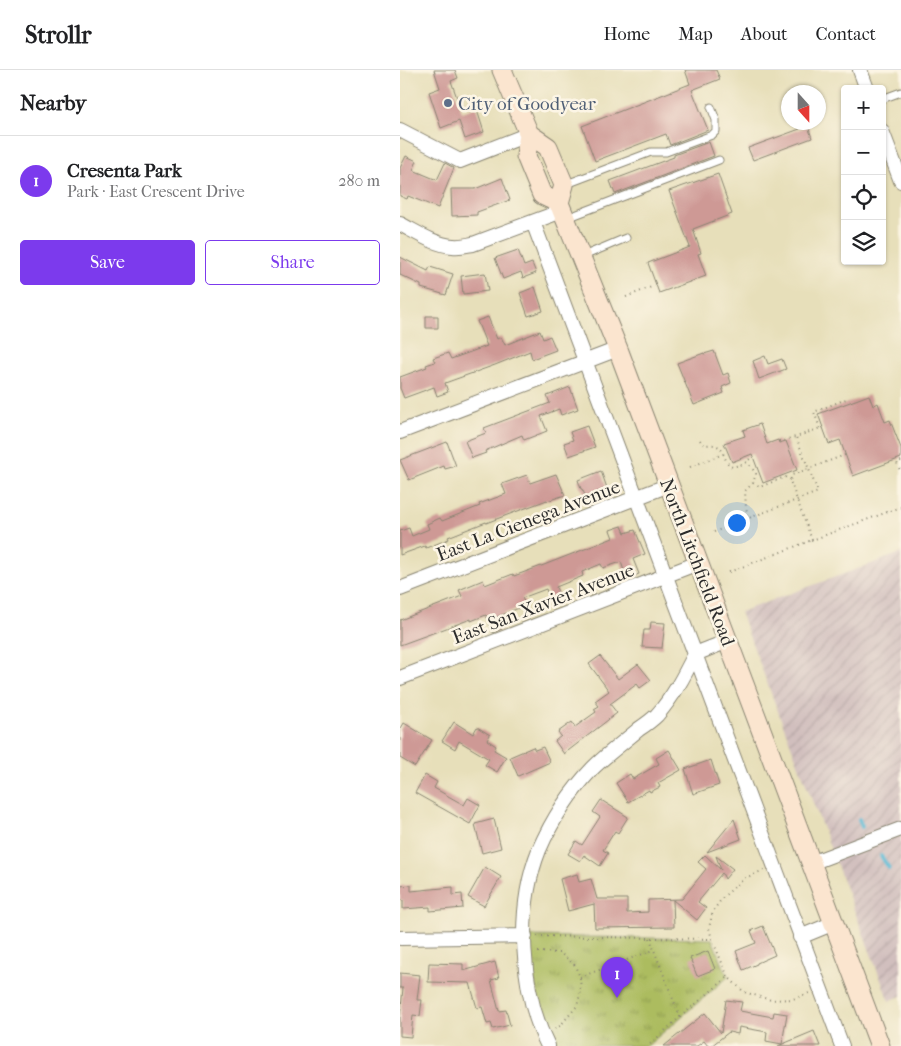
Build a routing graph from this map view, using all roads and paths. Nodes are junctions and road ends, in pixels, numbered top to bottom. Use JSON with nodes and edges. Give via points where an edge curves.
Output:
{"nodes":[{"id":1,"x":502,"y":70,"type":"edge"},
{"id":2,"x":860,"y":70,"type":"edge"},
{"id":3,"x":866,"y":85,"type":"edge"},
{"id":4,"x":901,"y":92,"type":"edge"},
{"id":5,"x":886,"y":98,"type":"edge"},
{"id":6,"x":711,"y":108,"type":"dead end"},
{"id":7,"x":400,"y":130,"type":"edge"},
{"id":8,"x":529,"y":134,"type":"junction"},
{"id":9,"x":886,"y":142,"type":"edge"},
{"id":10,"x":718,"y":160,"type":"dead end"},
{"id":11,"x":901,"y":181,"type":"edge"},
{"id":12,"x":562,"y":205,"type":"junction"},
{"id":13,"x":533,"y":222,"type":"junction"},
{"id":14,"x":400,"y":224,"type":"edge"},
{"id":15,"x":626,"y":238,"type":"dead end"},
{"id":16,"x":581,"y":258,"type":"junction"},
{"id":17,"x":654,"y":286,"type":"dead end"},
{"id":18,"x":626,"y":297,"type":"dead end"},
{"id":19,"x":618,"y":349,"type":"junction"},
{"id":20,"x":585,"y":362,"type":"junction"},
{"id":21,"x":847,"y":402,"type":"dead end"},
{"id":22,"x":400,"y":432,"type":"edge"},
{"id":23,"x":796,"y":437,"type":"junction"},
{"id":24,"x":700,"y":440,"type":"dead end"},
{"id":25,"x":779,"y":441,"type":"dead end"},
{"id":26,"x":725,"y":454,"type":"junction"},
{"id":27,"x":845,"y":455,"type":"dead end"},
{"id":28,"x":751,"y":458,"type":"dead end"},
{"id":29,"x":901,"y":461,"type":"edge"},
{"id":30,"x":746,"y":462,"type":"junction"},
{"id":31,"x":690,"y":467,"type":"dead end"},
{"id":32,"x":809,"y":469,"type":"junction"},
{"id":33,"x":901,"y":473,"type":"edge"},
{"id":34,"x":790,"y":480,"type":"junction"},
{"id":35,"x":753,"y":483,"type":"junction"},
{"id":36,"x":669,"y":485,"type":"junction"},
{"id":37,"x":636,"y":498,"type":"junction"},
{"id":38,"x":797,"y":500,"type":"junction"},
{"id":39,"x":901,"y":507,"type":"edge"},
{"id":40,"x":749,"y":518,"type":"junction"},
{"id":41,"x":714,"y":532,"type":"dead end"},
{"id":42,"x":812,"y":540,"type":"junction"},
{"id":43,"x":698,"y":563,"type":"junction"},
{"id":44,"x":729,"y":572,"type":"dead end"},
{"id":45,"x":666,"y":576,"type":"junction"},
{"id":46,"x":400,"y":589,"type":"edge"},
{"id":47,"x":728,"y":641,"type":"junction"},
{"id":48,"x":695,"y":654,"type":"junction"},
{"id":49,"x":400,"y":678,"type":"edge"},
{"id":50,"x":901,"y":829,"type":"edge"},
{"id":51,"x":811,"y":863,"type":"junction"},
{"id":52,"x":774,"y":866,"type":"junction"},
{"id":53,"x":834,"y":923,"type":"junction"},
{"id":54,"x":525,"y":936,"type":"junction"},
{"id":55,"x":800,"y":936,"type":"junction"},
{"id":56,"x":400,"y":938,"type":"edge"},
{"id":57,"x":650,"y":938,"type":"junction"},
{"id":58,"x":712,"y":939,"type":"junction"},
{"id":59,"x":654,"y":950,"type":"junction"},
{"id":60,"x":525,"y":951,"type":"junction"},
{"id":61,"x":728,"y":977,"type":"junction"},
{"id":62,"x":580,"y":978,"type":"junction"},
{"id":63,"x":820,"y":989,"type":"junction"},
{"id":64,"x":680,"y":1017,"type":"junction"},
{"id":65,"x":545,"y":1041,"type":"edge"},
{"id":66,"x":648,"y":1046,"type":"edge"},
{"id":67,"x":842,"y":1046,"type":"edge"},
{"id":68,"x":880,"y":1046,"type":"edge"}],
"edges":[{"from":1,"to":8,"type":"main road"},
{"from":2,"to":3,"type":"street"},
{"from":4,"to":5,"type":"lane"},
{"from":6,"to":12,"type":"lane","via":[[716,120],[716,131],[712,135],[666,152],[651,152]]},
{"from":7,"to":8,"type":"street","via":[[460,161]]},
{"from":8,"to":12,"type":"main road","name":"North Litchfield Road","via":[[548,147]]},
{"from":9,"to":11,"type":"street"},
{"from":10,"to":12,"type":"lane"},
{"from":12,"to":13,"type":"street"},
{"from":12,"to":16,"type":"main road","name":"North Litchfield Road"},
{"from":13,"to":14,"type":"street","via":[[473,244],[452,246]]},
{"from":13,"to":20,"type":"street","name":"North Litchfield Road"},
{"from":15,"to":16,"type":"lane"},
{"from":16,"to":19,"type":"main road","name":"North Litchfield Road"},
{"from":17,"to":18,"type":"path"},
{"from":19,"to":20,"type":"street"},
{"from":19,"to":36,"type":"main road","name":"North Litchfield Road"},
{"from":20,"to":22,"type":"street"},
{"from":20,"to":37,"type":"street","name":"North Litchfield Road"},
{"from":21,"to":23,"type":"path","via":[[846,399],[814,412],[822,428]]},
{"from":23,"to":25,"type":"path"},
{"from":23,"to":32,"type":"path"},
{"from":24,"to":26,"type":"path","via":[[704,445],[716,445]]},
{"from":26,"to":30,"type":"path","via":[[727,464],[732,467]]},
{"from":26,"to":31,"type":"path"},
{"from":27,"to":32,"type":"path"},
{"from":28,"to":30,"type":"path"},
{"from":29,"to":33,"type":"path","via":[[897,463]]},
{"from":30,"to":35,"type":"path","via":[[756,474]]},
{"from":32,"to":34,"type":"path","via":[[792,475]]},
{"from":32,"to":38,"type":"path","via":[[818,492]]},
{"from":34,"to":35,"type":"path","via":[[785,477],[760,486]]},
{"from":34,"to":38,"type":"path"},
{"from":35,"to":40,"type":"path","via":[[745,491]]},
{"from":36,"to":37,"type":"street","name":"East La Cienega Avenue"},
{"from":36,"to":43,"type":"main road","name":"North Litchfield Road"},
{"from":37,"to":45,"type":"street","name":"North Litchfield Road"},
{"from":37,"to":46,"type":"street","name":"East La Cienega Avenue"},
{"from":38,"to":40,"type":"path"},
{"from":38,"to":42,"type":"path"},
{"from":39,"to":42,"type":"path"},
{"from":40,"to":41,"type":"path"},
{"from":42,"to":44,"type":"path"},
{"from":43,"to":45,"type":"street","name":"East San Xavier Avenue"},
{"from":43,"to":47,"type":"main road","name":"North Litchfield Road"},
{"from":45,"to":48,"type":"street","name":"North Litchfield Road"},
{"from":45,"to":49,"type":"street","name":"East San Xavier Avenue"},
{"from":47,"to":48,"type":"street"},
{"from":47,"to":51,"type":"main road","name":"North Litchfield Road"},
{"from":48,"to":52,"type":"street","name":"North Litchfield Road"},
{"from":48,"to":54,"type":"street","via":[[680,684],[656,716],[594,768],[559,811],[539,851],[532,875]]},
{"from":50,"to":51,"type":"street"},
{"from":51,"to":53,"type":"main road","name":"North Litchfield Road"},
{"from":52,"to":55,"type":"street","name":"North Litchfield Road"},
{"from":52,"to":58,"type":"path","via":[[745,878],[723,897],[713,911],[709,928]]},
{"from":53,"to":55,"type":"street"},
{"from":53,"to":68,"type":"main road","name":"North Litchfield Road"},
{"from":54,"to":56,"type":"street"},
{"from":54,"to":57,"type":"path"},
{"from":54,"to":60,"type":"street"},
{"from":55,"to":63,"type":"street","name":"North Litchfield Road"},
{"from":57,"to":58,"type":"path"},
{"from":57,"to":59,"type":"path"},
{"from":58,"to":61,"type":"path"},
{"from":59,"to":62,"type":"path"},
{"from":59,"to":64,"type":"path"},
{"from":60,"to":62,"type":"path","via":[[560,953],[574,964]]},
{"from":60,"to":65,"type":"street","via":[[528,987]]},
{"from":61,"to":63,"type":"path","via":[[744,992],[771,1000],[793,999]]},
{"from":61,"to":64,"type":"path"},
{"from":62,"to":65,"type":"path","via":[[577,1006]]},
{"from":63,"to":67,"type":"street","name":"North Litchfield Road"},
{"from":64,"to":66,"type":"path"}]}
